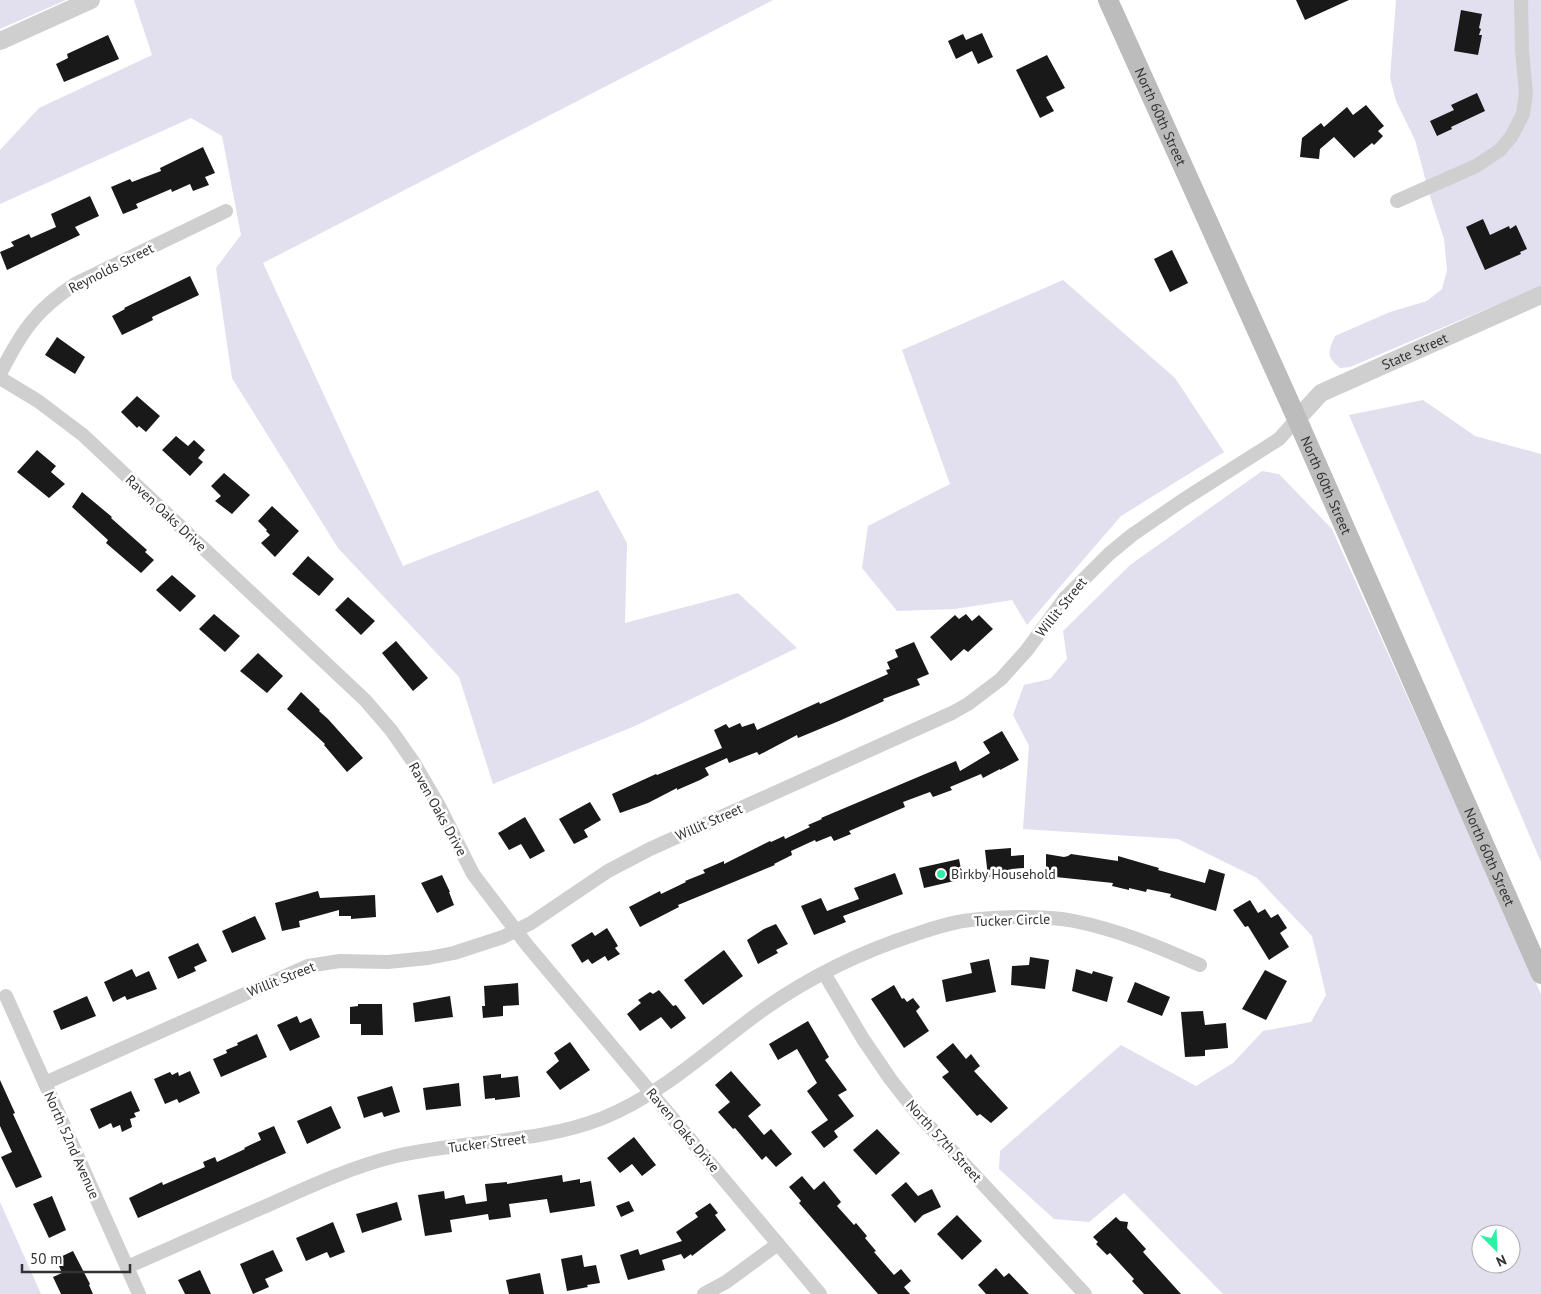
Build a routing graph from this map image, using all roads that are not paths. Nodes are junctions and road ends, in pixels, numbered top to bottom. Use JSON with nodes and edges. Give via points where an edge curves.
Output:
{"nodes":[{"id":1,"x":91,"y":0,"type":"edge"},
{"id":2,"x":1108,"y":0,"type":"edge"},
{"id":3,"x":1521,"y":0,"type":"edge"},
{"id":4,"x":0,"y":41,"type":"edge"},
{"id":5,"x":1397,"y":201,"type":"dead end"},
{"id":6,"x":226,"y":211,"type":"dead end"},
{"id":7,"x":1541,"y":295,"type":"edge"},
{"id":8,"x":0,"y":374,"type":"edge"},
{"id":9,"x":0,"y":378,"type":"edge"},
{"id":10,"x":1296,"y":420,"type":"junction"},
{"id":11,"x":517,"y":931,"type":"junction"},
{"id":12,"x":1200,"y":965,"type":"dead end"},
{"id":13,"x":824,"y":973,"type":"junction"},
{"id":14,"x":1541,"y":974,"type":"edge"},
{"id":15,"x":6,"y":996,"type":"dead end"},
{"id":16,"x":44,"y":1083,"type":"junction"},
{"id":17,"x":652,"y":1092,"type":"junction"},
{"id":18,"x":778,"y":1244,"type":"junction"},
{"id":19,"x":127,"y":1268,"type":"junction"},
{"id":20,"x":139,"y":1294,"type":"edge"},
{"id":21,"x":704,"y":1294,"type":"edge"},
{"id":22,"x":820,"y":1294,"type":"edge"},
{"id":23,"x":1085,"y":1294,"type":"edge"}],
"edges":[{"from":1,"to":4,"type":"street"},
{"from":2,"to":10,"type":"main road","name":"North 60th Street"},
{"from":3,"to":5,"type":"street","via":[[1526,94],[1522,114],[1511,137],[1500,150],[1476,166]]},
{"from":6,"to":8,"type":"street","name":"Reynolds Street","via":[[58,295],[28,324]]},
{"from":7,"to":10,"type":"street","name":"State Street","via":[[1321,393]]},
{"from":9,"to":11,"type":"street","name":"Raven Oaks Drive","via":[[38,401],[83,435],[365,700],[414,763],[473,874]]},
{"from":10,"to":11,"type":"street","name":"Willit Street","via":[[1278,439],[1183,500],[1109,554],[1065,598],[1001,679],[968,704],[650,849],[608,871]]},
{"from":10,"to":14,"type":"main road","name":"North 60th Street"},
{"from":11,"to":16,"type":"street","name":"Willit Street","via":[[454,953],[428,958],[388,962],[340,961],[308,966]]},
{"from":11,"to":17,"type":"street","name":"Raven Oaks Drive"},
{"from":12,"to":13,"type":"street","name":"Tucker Circle","via":[[1113,930],[1072,920],[1032,917],[986,918],[938,927],[885,944]]},
{"from":13,"to":17,"type":"street","name":"Tucker Street","via":[[767,1007]]},
{"from":13,"to":23,"type":"street","name":"North 57th Street","via":[[863,1039],[917,1113]]},
{"from":15,"to":16,"type":"street","name":"North 52nd Avenue"},
{"from":16,"to":19,"type":"street","name":"North 52nd Avenue"},
{"from":17,"to":18,"type":"street","name":"Raven Oaks Drive"},
{"from":17,"to":19,"type":"street","name":"Tucker Street","via":[[602,1118],[561,1131],[423,1151],[365,1165],[324,1180]]},
{"from":18,"to":21,"type":"street"},
{"from":18,"to":22,"type":"street","name":"Raven Oaks Drive"},
{"from":19,"to":20,"type":"street","name":"North 52nd Avenue"}]}
